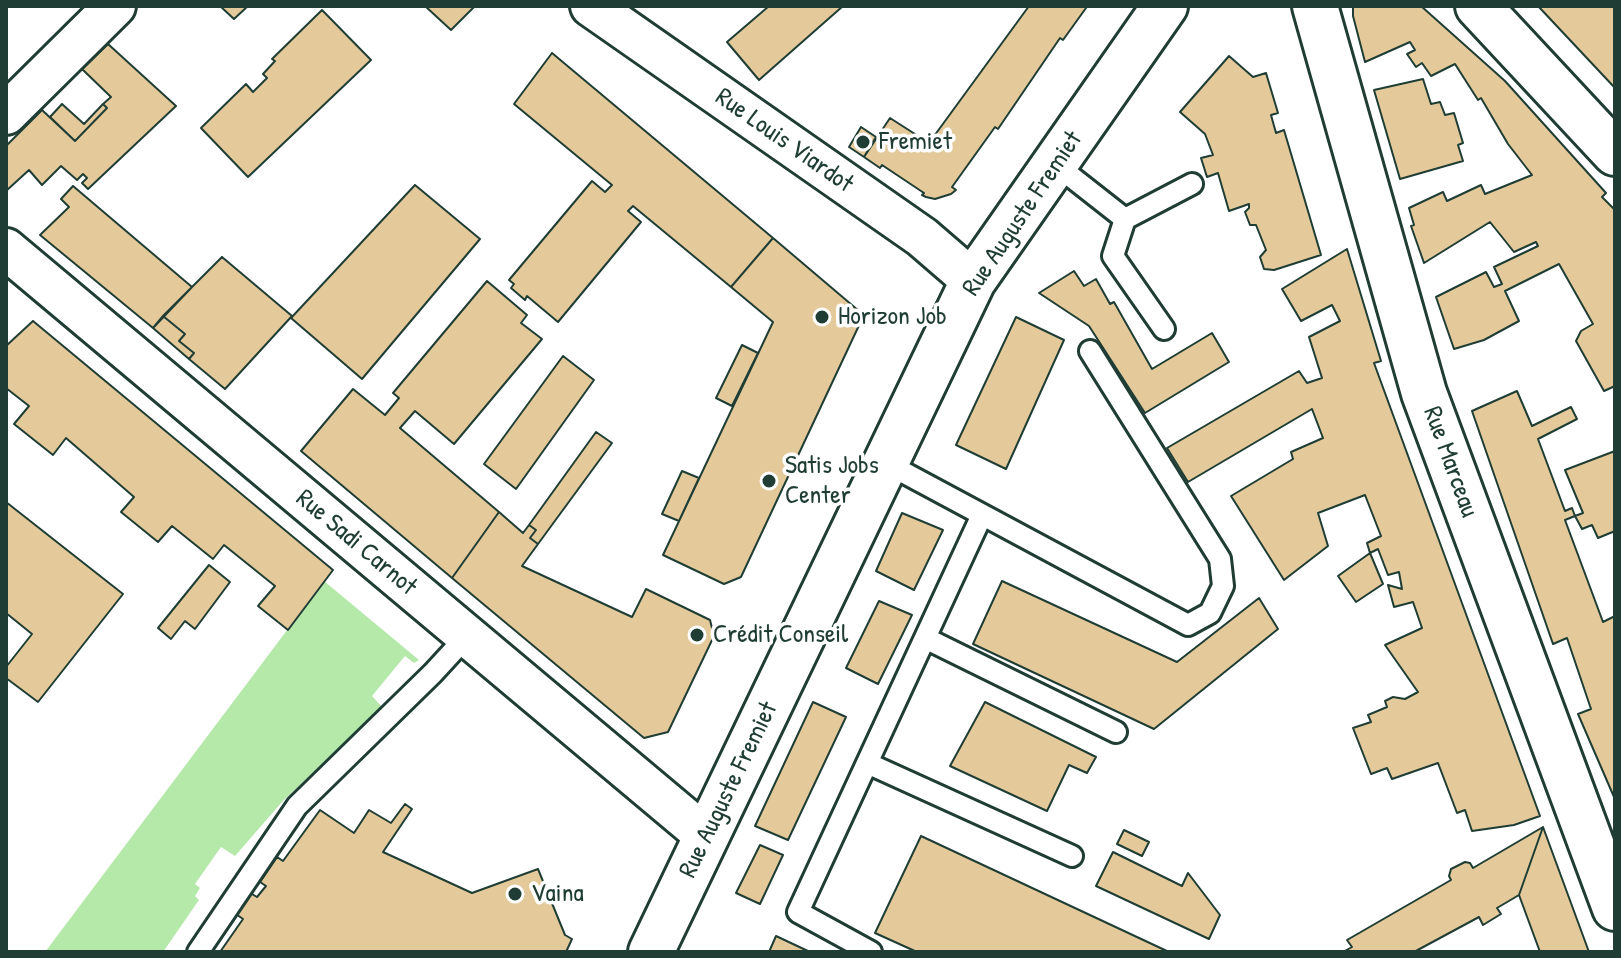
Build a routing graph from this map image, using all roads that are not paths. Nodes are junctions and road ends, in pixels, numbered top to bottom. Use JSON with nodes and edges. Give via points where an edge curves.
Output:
{"nodes":[{"id":1,"x":115,"y":6,"type":"edge"},
{"id":2,"x":591,"y":6,"type":"edge"},
{"id":3,"x":1165,"y":6,"type":"edge"},
{"id":4,"x":1478,"y":6,"type":"edge"},
{"id":5,"x":1316,"y":7,"type":"edge"},
{"id":6,"x":6,"y":114,"type":"edge"},
{"id":7,"x":1615,"y":153,"type":"edge"},
{"id":8,"x":1055,"y":164,"type":"junction"},
{"id":9,"x":1192,"y":184,"type":"dead end"},
{"id":10,"x":1125,"y":219,"type":"junction"},
{"id":11,"x":6,"y":249,"type":"edge"},
{"id":12,"x":973,"y":281,"type":"junction"},
{"id":13,"x":1164,"y":329,"type":"dead end"},
{"id":14,"x":1090,"y":351,"type":"dead end"},
{"id":15,"x":886,"y":463,"type":"junction"},
{"id":16,"x":982,"y":515,"type":"junction"},
{"id":17,"x":467,"y":636,"type":"junction"},
{"id":18,"x":925,"y":638,"type":"junction"},
{"id":19,"x":1116,"y":732,"type":"dead end"},
{"id":20,"x":867,"y":763,"type":"junction"},
{"id":21,"x":707,"y":837,"type":"junction"},
{"id":22,"x":1072,"y":856,"type":"dead end"},
{"id":23,"x":1615,"y":908,"type":"edge"},
{"id":24,"x":198,"y":952,"type":"edge"},
{"id":25,"x":651,"y":952,"type":"edge"},
{"id":26,"x":871,"y":952,"type":"edge"}],
"edges":[{"from":1,"to":6,"type":"street"},
{"from":2,"to":12,"type":"street","name":"Rue Louis Viardot","via":[[922,237]]},
{"from":3,"to":8,"type":"main road","name":"Rue Auguste Fremiet"},
{"from":4,"to":7,"type":"main road"},
{"from":5,"to":23,"type":"main road","name":"Rue Marceau","via":[[1424,393]]},
{"from":8,"to":10,"type":"lane"},
{"from":8,"to":12,"type":"main road","name":"Rue Auguste Fremiet"},
{"from":9,"to":10,"type":"lane"},
{"from":10,"to":13,"type":"lane","via":[[1113,256]]},
{"from":11,"to":17,"type":"street","name":"Rue Sadi Carnot"},
{"from":12,"to":15,"type":"main road","name":"Rue Auguste Fremiet"},
{"from":14,"to":16,"type":"lane","via":[[1220,559],[1223,586],[1210,613],[1188,625]]},
{"from":15,"to":16,"type":"lane"},
{"from":15,"to":21,"type":"main road","name":"Rue Auguste Fremiet"},
{"from":16,"to":18,"type":"lane"},
{"from":17,"to":21,"type":"street","name":"Rue Sadi Carnot"},
{"from":17,"to":24,"type":"lane","via":[[297,806]]},
{"from":18,"to":19,"type":"lane"},
{"from":18,"to":20,"type":"lane"},
{"from":20,"to":22,"type":"lane"},
{"from":20,"to":26,"type":"lane","via":[[798,912]]},
{"from":21,"to":25,"type":"main road","name":"Rue Auguste Fremiet"}]}
